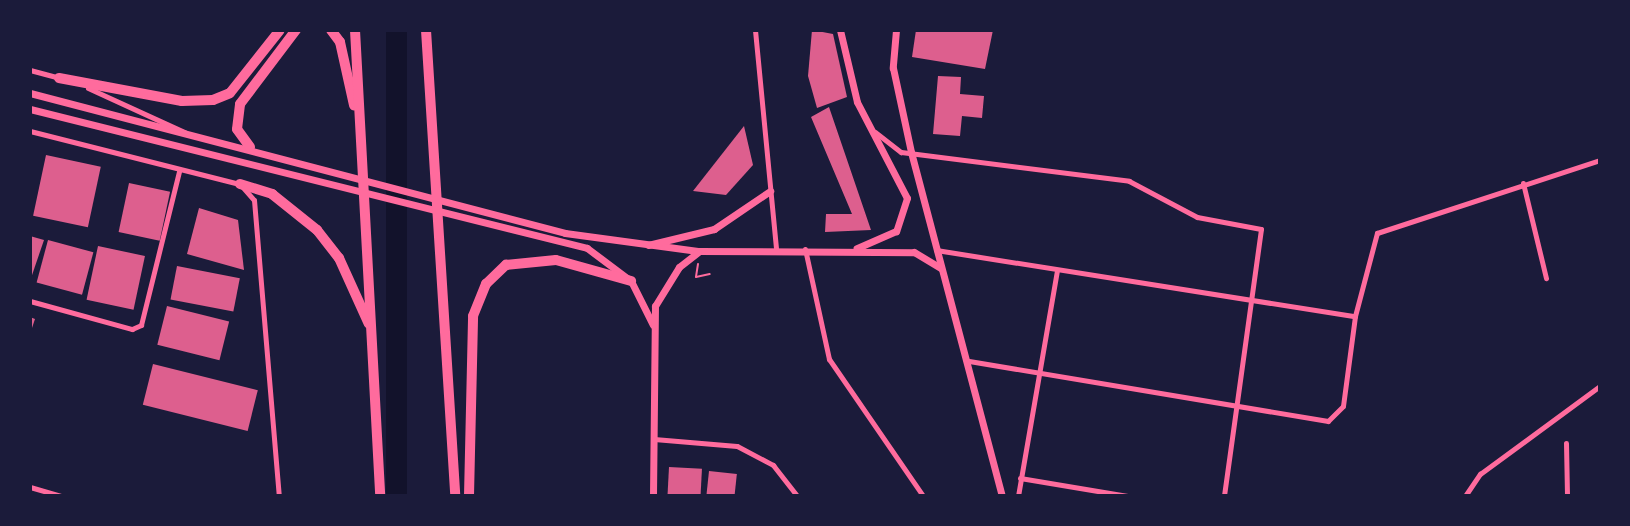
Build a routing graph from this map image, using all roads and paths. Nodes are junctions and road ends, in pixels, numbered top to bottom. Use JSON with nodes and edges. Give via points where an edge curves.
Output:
{"nodes":[{"id":1,"x":280,"y":30,"type":"edge"},
{"id":2,"x":296,"y":30,"type":"edge"},
{"id":3,"x":331,"y":30,"type":"edge"},
{"id":4,"x":355,"y":30,"type":"edge"},
{"id":5,"x":426,"y":30,"type":"edge"},
{"id":6,"x":755,"y":30,"type":"edge"},
{"id":7,"x":840,"y":30,"type":"edge"},
{"id":8,"x":896,"y":30,"type":"edge"},
{"id":9,"x":30,"y":70,"type":"edge"},
{"id":10,"x":59,"y":78,"type":"junction"},
{"id":11,"x":30,"y":93,"type":"edge"},
{"id":12,"x":30,"y":109,"type":"edge"},
{"id":13,"x":867,"y":125,"type":"junction"},
{"id":14,"x":360,"y":126,"type":"junction"},
{"id":15,"x":30,"y":131,"type":"edge"},
{"id":16,"x":189,"y":135,"type":"junction"},
{"id":17,"x":250,"y":147,"type":"junction"},
{"id":18,"x":911,"y":152,"type":"junction"},
{"id":19,"x":1600,"y":160,"type":"edge"},
{"id":20,"x":179,"y":171,"type":"junction"},
{"id":21,"x":1522,"y":183,"type":"junction"},
{"id":22,"x":240,"y":184,"type":"junction"},
{"id":23,"x":770,"y":191,"type":"junction"},
{"id":24,"x":636,"y":246,"type":"junction"},
{"id":25,"x":776,"y":248,"type":"junction"},
{"id":26,"x":805,"y":248,"type":"junction"},
{"id":27,"x":854,"y":249,"type":"junction"},
{"id":28,"x":935,"y":250,"type":"junction"},
{"id":29,"x":698,"y":251,"type":"junction"},
{"id":30,"x":941,"y":268,"type":"junction"},
{"id":31,"x":1057,"y":271,"type":"junction"},
{"id":32,"x":710,"y":274,"type":"dead end"},
{"id":33,"x":696,"y":277,"type":"dead end"},
{"id":34,"x":1546,"y":278,"type":"dead end"},
{"id":35,"x":631,"y":281,"type":"junction"},
{"id":36,"x":1253,"y":299,"type":"junction"},
{"id":37,"x":30,"y":301,"type":"edge"},
{"id":38,"x":1355,"y":316,"type":"junction"},
{"id":39,"x":653,"y":325,"type":"junction"},
{"id":40,"x":372,"y":330,"type":"junction"},
{"id":41,"x":969,"y":360,"type":"junction"},
{"id":42,"x":1038,"y":371,"type":"junction"},
{"id":43,"x":1600,"y":386,"type":"edge"},
{"id":44,"x":1239,"y":407,"type":"junction"},
{"id":45,"x":654,"y":439,"type":"junction"},
{"id":46,"x":1566,"y":443,"type":"dead end"},
{"id":47,"x":1020,"y":478,"type":"junction"},
{"id":48,"x":30,"y":487,"type":"edge"},
{"id":49,"x":61,"y":496,"type":"edge"},
{"id":50,"x":279,"y":496,"type":"edge"},
{"id":51,"x":380,"y":496,"type":"edge"},
{"id":52,"x":455,"y":496,"type":"edge"},
{"id":53,"x":469,"y":496,"type":"edge"},
{"id":54,"x":653,"y":496,"type":"edge"},
{"id":55,"x":797,"y":496,"type":"edge"},
{"id":56,"x":923,"y":496,"type":"edge"},
{"id":57,"x":1002,"y":496,"type":"edge"},
{"id":58,"x":1018,"y":496,"type":"edge"},
{"id":59,"x":1128,"y":496,"type":"edge"},
{"id":60,"x":1224,"y":496,"type":"edge"},
{"id":61,"x":1465,"y":496,"type":"edge"},
{"id":62,"x":1567,"y":496,"type":"edge"}],
"edges":[{"from":1,"to":10,"type":"highway","via":[[230,93],[213,100],[182,101]]},
{"from":2,"to":17,"type":"highway","via":[[240,104],[237,129]]},
{"from":3,"to":14,"type":"highway","via":[[340,42]]},
{"from":4,"to":14,"type":"highway"},
{"from":5,"to":52,"type":"highway"},
{"from":6,"to":23,"type":"street"},
{"from":7,"to":13,"type":"main road","via":[[842,56]]},
{"from":8,"to":18,"type":"main road","via":[[893,68]]},
{"from":9,"to":10,"type":"street"},
{"from":10,"to":16,"type":"street","via":[[145,109]]},
{"from":11,"to":16,"type":"main road"},
{"from":12,"to":35,"type":"main road","via":[[562,242],[604,256]]},
{"from":13,"to":18,"type":"street","via":[[892,148]]},
{"from":13,"to":27,"type":"main road","via":[[908,209],[896,231]]},
{"from":14,"to":40,"type":"highway"},
{"from":15,"to":20,"type":"street"},
{"from":16,"to":17,"type":"main road"},
{"from":17,"to":24,"type":"main road","via":[[565,233]]},
{"from":18,"to":28,"type":"main road"},
{"from":18,"to":36,"type":"street","via":[[1129,181],[1197,218],[1255,224],[1264,237]]},
{"from":19,"to":21,"type":"street"},
{"from":20,"to":22,"type":"street"},
{"from":20,"to":37,"type":"street","via":[[147,316],[132,329]]},
{"from":21,"to":34,"type":"street"},
{"from":21,"to":38,"type":"street","via":[[1383,228],[1373,240]]},
{"from":22,"to":40,"type":"highway","via":[[272,194],[317,230],[339,258]]},
{"from":22,"to":50,"type":"street","via":[[256,208]]},
{"from":23,"to":24,"type":"main road","via":[[714,229]]},
{"from":23,"to":25,"type":"street"},
{"from":24,"to":29,"type":"main road"},
{"from":25,"to":26,"type":"main road"},
{"from":25,"to":29,"type":"main road"},
{"from":26,"to":27,"type":"main road"},
{"from":26,"to":56,"type":"street","via":[[829,359]]},
{"from":27,"to":30,"type":"main road","via":[[921,253]]},
{"from":28,"to":30,"type":"main road"},
{"from":28,"to":31,"type":"street"},
{"from":29,"to":39,"type":"main road","via":[[662,289]]},
{"from":30,"to":41,"type":"main road"},
{"from":31,"to":36,"type":"street"},
{"from":31,"to":42,"type":"street"},
{"from":32,"to":33,"type":"path"},
{"from":35,"to":39,"type":"main road"},
{"from":35,"to":53,"type":"highway","via":[[556,260],[506,265],[486,284],[473,316],[474,479]]},
{"from":36,"to":38,"type":"street"},
{"from":36,"to":44,"type":"street"},
{"from":38,"to":44,"type":"street","via":[[1343,406],[1328,421]]},
{"from":39,"to":45,"type":"main road"},
{"from":40,"to":51,"type":"highway"},
{"from":41,"to":42,"type":"street"},
{"from":41,"to":57,"type":"main road"},
{"from":42,"to":44,"type":"street"},
{"from":42,"to":47,"type":"street"},
{"from":43,"to":61,"type":"street","via":[[1480,474]]},
{"from":44,"to":60,"type":"street"},
{"from":45,"to":54,"type":"main road"},
{"from":45,"to":55,"type":"street","via":[[737,446],[773,465]]},
{"from":46,"to":62,"type":"street"},
{"from":47,"to":58,"type":"street"},
{"from":47,"to":59,"type":"street"},
{"from":48,"to":49,"type":"street"}]}
